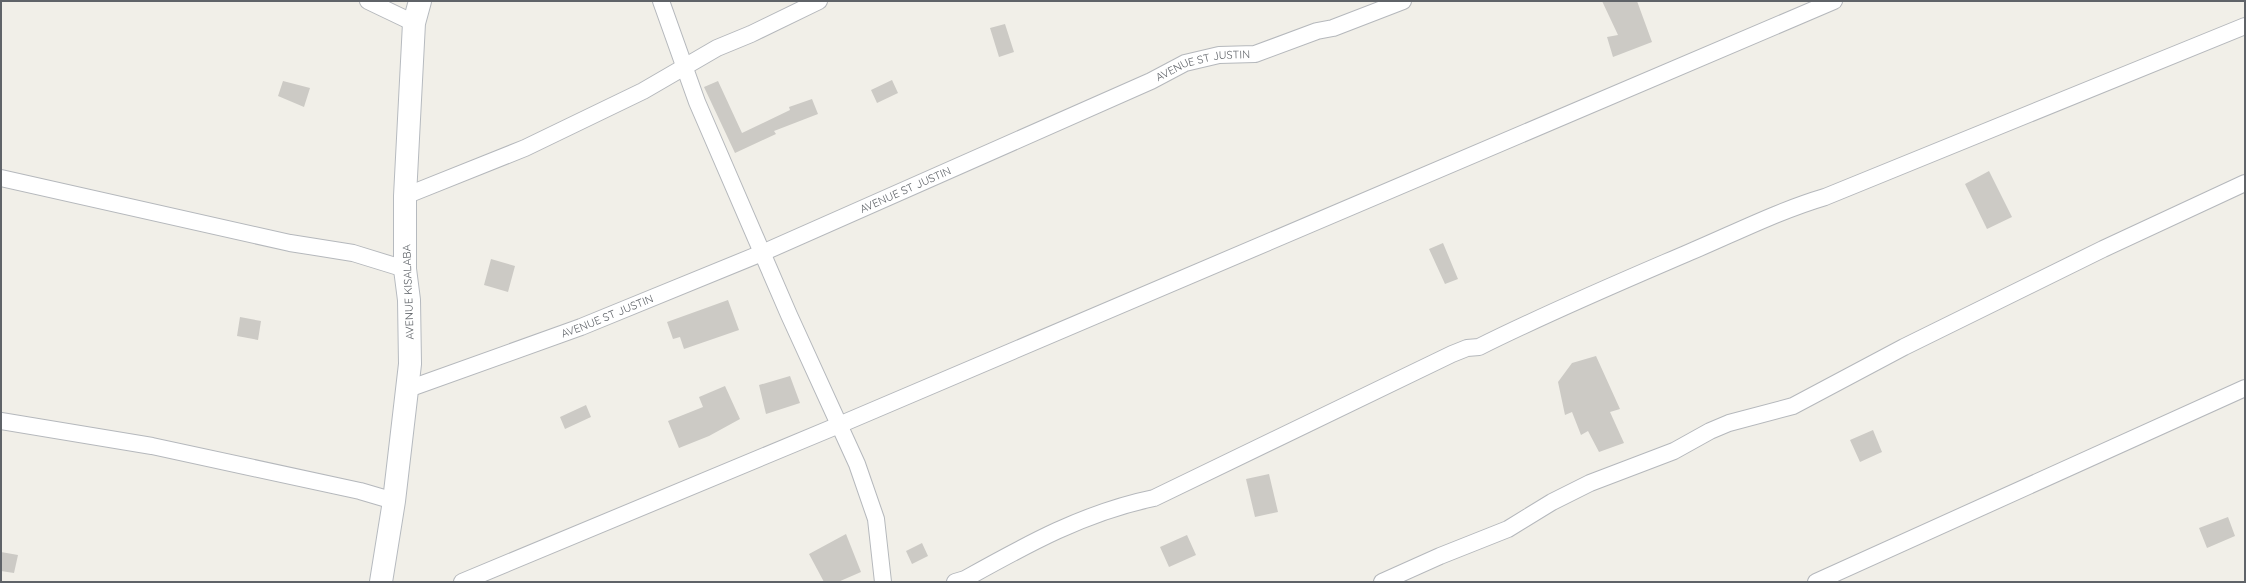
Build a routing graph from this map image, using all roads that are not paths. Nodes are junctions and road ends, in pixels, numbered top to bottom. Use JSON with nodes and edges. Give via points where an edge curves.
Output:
{"nodes":[{"id":1,"x":368,"y":1,"type":"edge"},
{"id":2,"x":420,"y":1,"type":"edge"},
{"id":3,"x":661,"y":1,"type":"edge"},
{"id":4,"x":819,"y":1,"type":"edge"},
{"id":5,"x":1403,"y":1,"type":"edge"},
{"id":6,"x":1834,"y":1,"type":"edge"},
{"id":7,"x":1802,"y":7,"type":"edge"},
{"id":8,"x":414,"y":23,"type":"junction"},
{"id":9,"x":2245,"y":26,"type":"edge"},
{"id":10,"x":684,"y":66,"type":"junction"},
{"id":11,"x":1,"y":178,"type":"edge"},
{"id":12,"x":2245,"y":182,"type":"edge"},
{"id":13,"x":405,"y":196,"type":"junction"},
{"id":14,"x":762,"y":253,"type":"junction"},
{"id":15,"x":406,"y":269,"type":"junction"},
{"id":16,"x":2245,"y":388,"type":"edge"},
{"id":17,"x":408,"y":389,"type":"junction"},
{"id":18,"x":1,"y":421,"type":"edge"},
{"id":19,"x":839,"y":425,"type":"junction"},
{"id":20,"x":394,"y":501,"type":"junction"},
{"id":21,"x":381,"y":582,"type":"edge"},
{"id":22,"x":462,"y":582,"type":"edge"},
{"id":23,"x":883,"y":582,"type":"edge"},
{"id":24,"x":955,"y":582,"type":"edge"},
{"id":25,"x":1382,"y":582,"type":"edge"},
{"id":26,"x":1816,"y":582,"type":"edge"}],
"edges":[{"from":1,"to":8,"type":"street"},
{"from":2,"to":8,"type":"street","name":"AVENUE KISALABA"},
{"from":3,"to":10,"type":"street"},
{"from":4,"to":10,"type":"street"},
{"from":5,"to":14,"type":"street","name":"AVENUE ST JUSTIN","via":[[1255,54],[1219,55],[1185,63],[1151,81]]},
{"from":6,"to":7,"type":"street"},
{"from":7,"to":19,"type":"street"},
{"from":8,"to":13,"type":"street","name":"AVENUE KISALABA"},
{"from":9,"to":24,"type":"street","via":[[1825,197],[1797,205],[1720,237],[1691,252],[1564,305],[1479,347],[1467,348],[1452,354],[1154,498],[1122,504],[1050,532],[965,579]]},
{"from":10,"to":13,"type":"street","via":[[643,91],[525,148]]},
{"from":10,"to":14,"type":"street"},
{"from":11,"to":15,"type":"street","via":[[290,243],[353,253]]},
{"from":12,"to":25,"type":"street","via":[[1904,347],[1793,406],[1729,422],[1674,450],[1590,483],[1508,528]]},
{"from":13,"to":15,"type":"street","name":"AVENUE KISALABA"},
{"from":14,"to":17,"type":"street","name":"AVENUE ST JUSTIN","via":[[581,327]]},
{"from":14,"to":19,"type":"street"},
{"from":15,"to":17,"type":"street","name":"AVENUE KISALABA","via":[[409,300]]},
{"from":16,"to":26,"type":"street"},
{"from":17,"to":20,"type":"street","name":"AVENUE KISALABA"},
{"from":18,"to":20,"type":"street","via":[[152,446],[360,491]]},
{"from":19,"to":22,"type":"street"},
{"from":19,"to":23,"type":"street","via":[[857,464],[876,519]]},
{"from":20,"to":21,"type":"street","name":"AVENUE KISALABA"}]}
